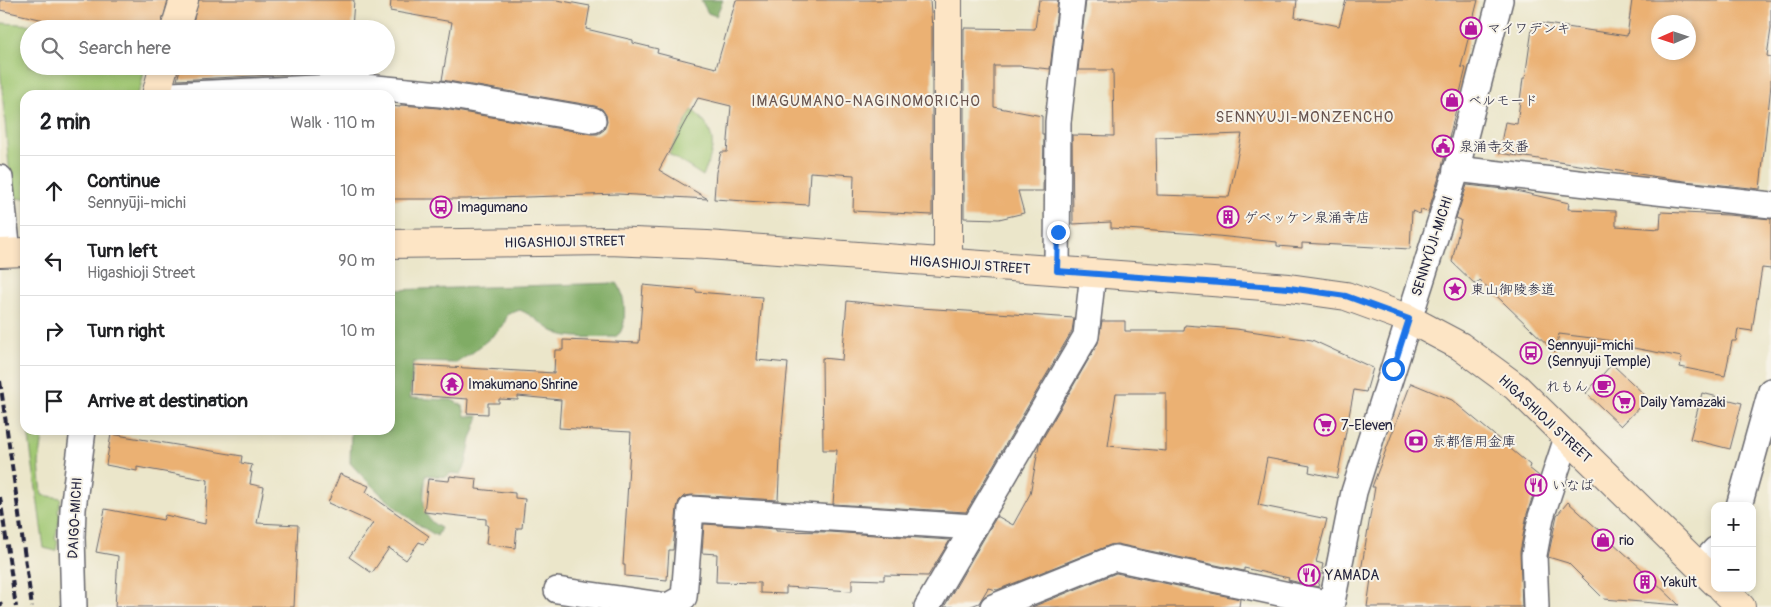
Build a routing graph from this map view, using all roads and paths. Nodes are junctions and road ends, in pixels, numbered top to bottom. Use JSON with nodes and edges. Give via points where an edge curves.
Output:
{"nodes":[{"id":1,"x":184,"y":0,"type":"edge"},
{"id":2,"x":948,"y":0,"type":"edge"},
{"id":3,"x":1072,"y":0,"type":"edge"},
{"id":4,"x":1500,"y":0,"type":"edge"},
{"id":5,"x":178,"y":20,"type":"edge"},
{"id":6,"x":162,"y":75,"type":"edge"},
{"id":7,"x":157,"y":90,"type":"edge"},
{"id":8,"x":273,"y":90,"type":"edge"},
{"id":9,"x":593,"y":120,"type":"dead end"},
{"id":10,"x":1456,"y":169,"type":"junction"},
{"id":11,"x":0,"y":178,"type":"edge"},
{"id":12,"x":1771,"y":205,"type":"edge"},
{"id":13,"x":395,"y":244,"type":"edge"},
{"id":14,"x":8,"y":253,"type":"edge"},
{"id":15,"x":948,"y":263,"type":"junction"},
{"id":16,"x":1057,"y":271,"type":"junction"},
{"id":17,"x":1093,"y":273,"type":"junction"},
{"id":18,"x":1409,"y":319,"type":"junction"},
{"id":19,"x":1771,"y":391,"type":"edge"},
{"id":20,"x":82,"y":435,"type":"edge"},
{"id":21,"x":1567,"y":438,"type":"junction"},
{"id":22,"x":1740,"y":502,"type":"edge"},
{"id":23,"x":974,"y":527,"type":"junction"},
{"id":24,"x":1709,"y":566,"type":"edge"},
{"id":25,"x":557,"y":590,"type":"dead end"},
{"id":26,"x":1726,"y":592,"type":"edge"},
{"id":27,"x":1331,"y":606,"type":"edge"},
{"id":28,"x":74,"y":607,"type":"edge"},
{"id":29,"x":927,"y":607,"type":"edge"},
{"id":30,"x":993,"y":607,"type":"edge"},
{"id":31,"x":1536,"y":607,"type":"edge"},
{"id":32,"x":1742,"y":607,"type":"edge"}],
"edges":[{"from":1,"to":5,"type":"main road"},
{"from":2,"to":15,"type":"main road"},
{"from":3,"to":16,"type":"street","via":[[1058,122]]},
{"from":4,"to":10,"type":"street","name":"SENNYŪJI-MICHI"},
{"from":6,"to":7,"type":"main road"},
{"from":8,"to":9,"type":"street","via":[[354,86],[440,94]]},
{"from":10,"to":12,"type":"street"},
{"from":10,"to":18,"type":"street","name":"SENNYŪJI-MICHI"},
{"from":11,"to":14,"type":"street"},
{"from":13,"to":15,"type":"main road","name":"HIGASHIOJI STREET","via":[[638,241]]},
{"from":15,"to":16,"type":"main road","name":"HIGASHIOJI STREET"},
{"from":16,"to":17,"type":"main road","name":"HIGASHIOJI STREET"},
{"from":17,"to":18,"type":"main road","name":"HIGASHIOJI STREET","via":[[1289,288],[1346,296]]},
{"from":17,"to":23,"type":"street","via":[[1086,336]]},
{"from":18,"to":21,"type":"main road","name":"HIGASHIOJI STREET","via":[[1460,346],[1516,387]]},
{"from":18,"to":27,"type":"street","name":"SENNYŪJI-MICHI","via":[[1352,498]]},
{"from":19,"to":22,"type":"street"},
{"from":20,"to":28,"type":"street","name":"DAIGO-MICHI","via":[[73,509]]},
{"from":21,"to":24,"type":"main road","name":"HIGASHIOJI STREET"},
{"from":21,"to":31,"type":"street","via":[[1541,517],[1534,556]]},
{"from":23,"to":25,"type":"street","via":[[691,509],[684,597],[676,602],[668,606]]},
{"from":23,"to":29,"type":"street"},
{"from":26,"to":32,"type":"main road"},
{"from":27,"to":30,"type":"street","via":[[1115,558]]}]}
